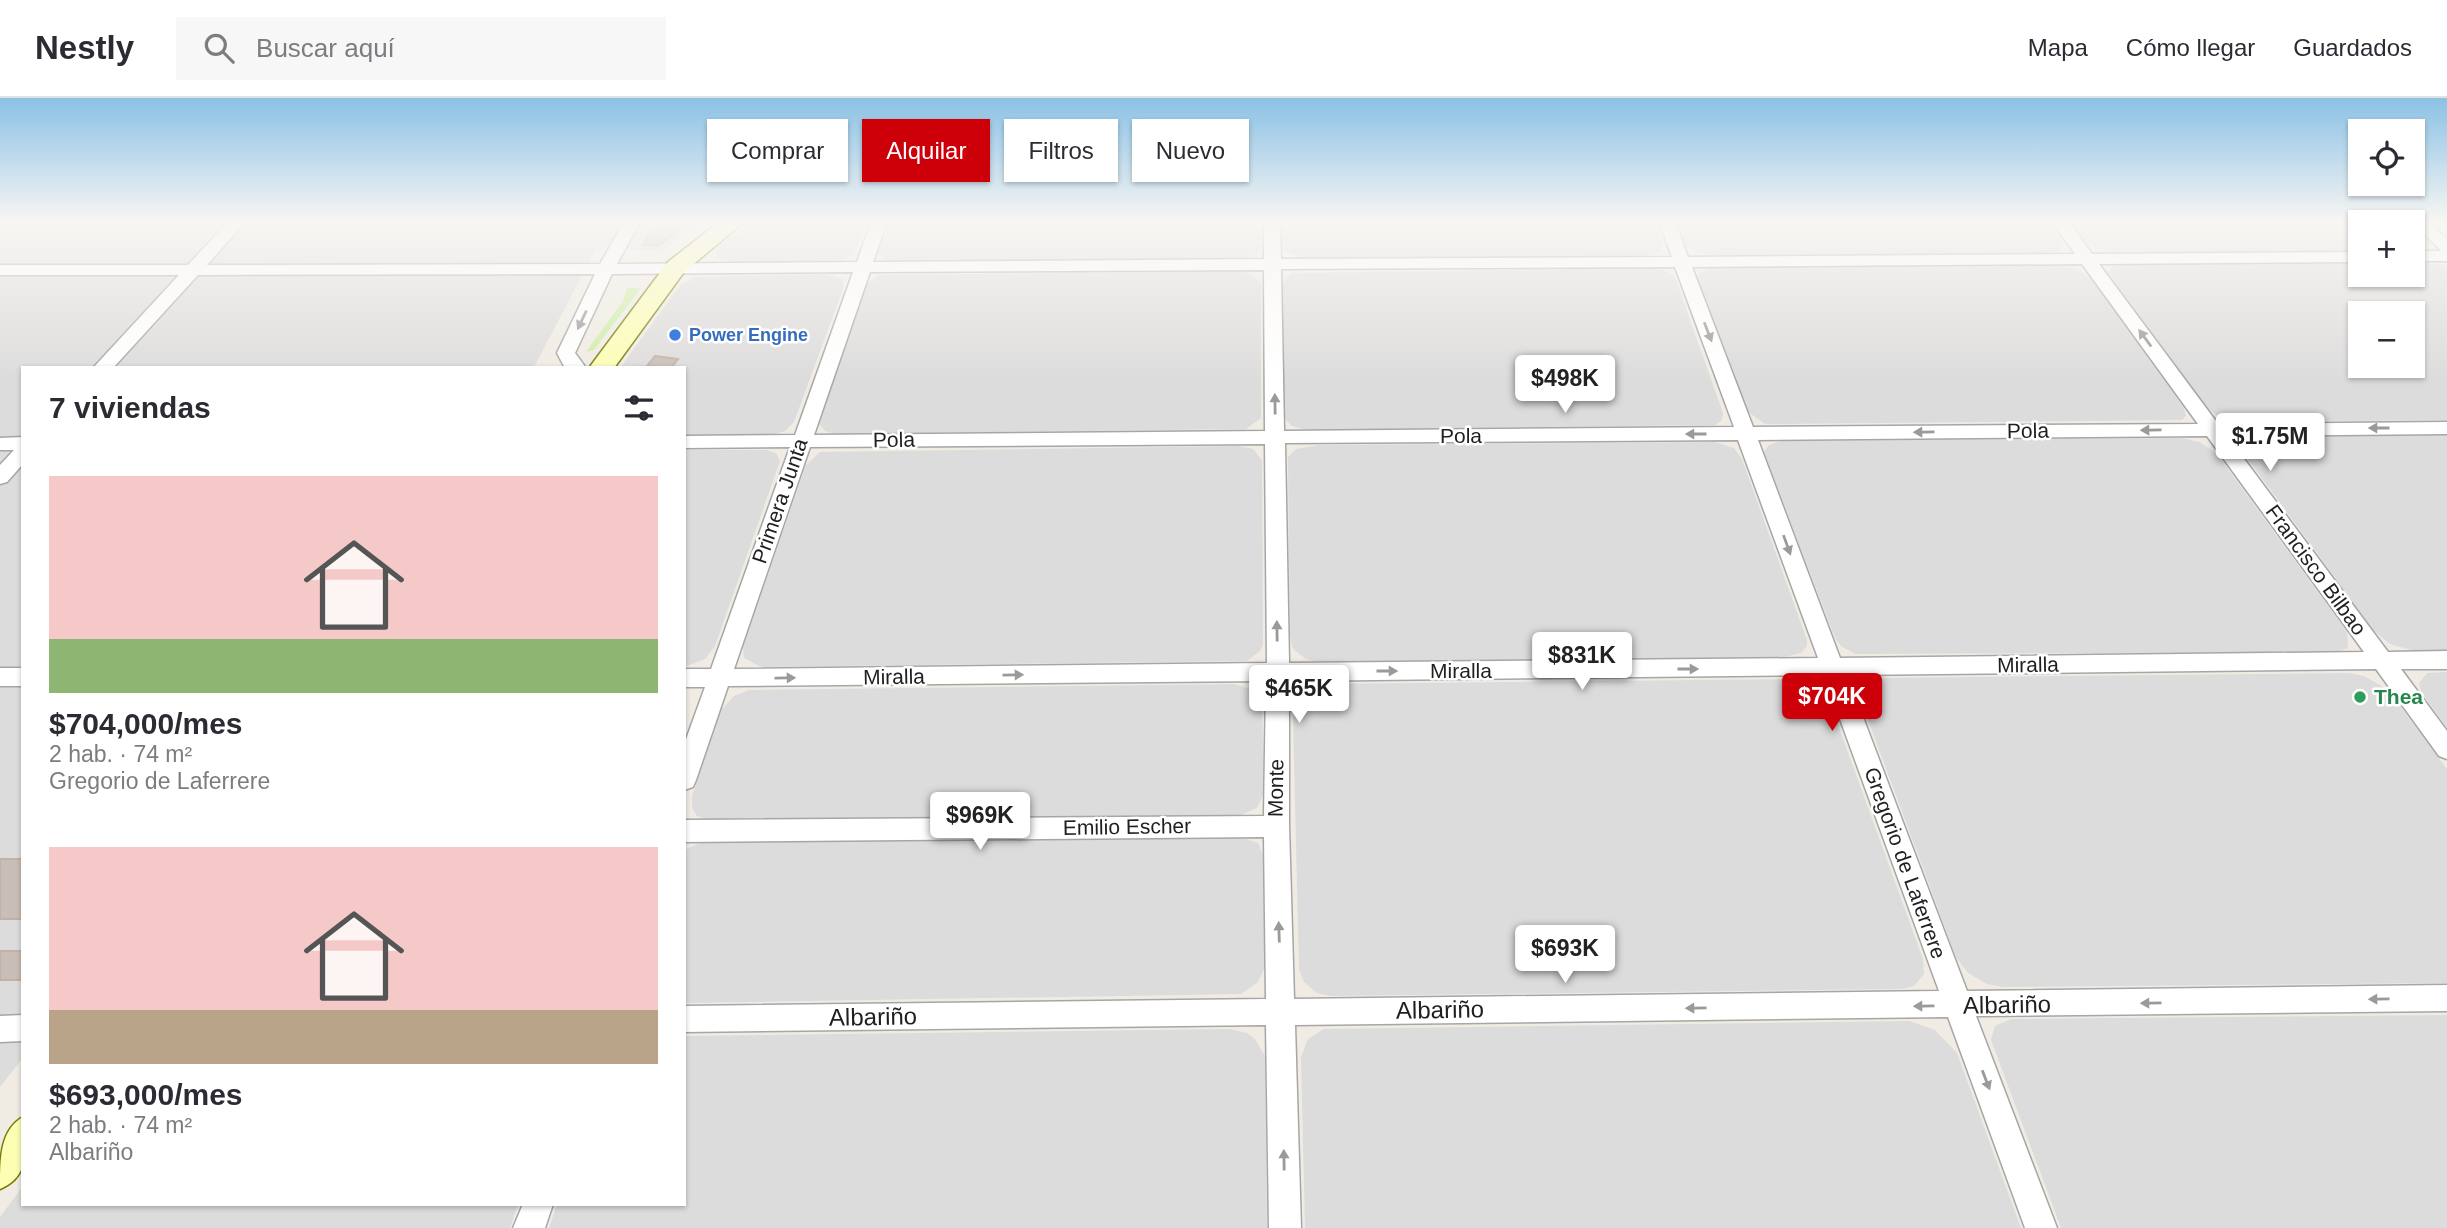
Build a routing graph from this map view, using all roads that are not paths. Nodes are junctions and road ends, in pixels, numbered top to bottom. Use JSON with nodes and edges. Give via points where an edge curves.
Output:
{"nodes":[{"id":1,"x":189,"y":275,"type":"edge"},
{"id":2,"x":604,"y":275,"type":"edge"},
{"id":3,"x":670,"y":275,"type":"edge"},
{"id":4,"x":861,"y":275,"type":"edge"},
{"id":5,"x":1273,"y":275,"type":"edge"},
{"id":6,"x":1687,"y":275,"type":"edge"},
{"id":7,"x":2099,"y":275,"type":"edge"},
{"id":8,"x":104,"y":366,"type":"edge"},
{"id":9,"x":575,"y":366,"type":"edge"},
{"id":10,"x":602,"y":366,"type":"edge"},
{"id":11,"x":2447,"y":428,"type":"edge"},
{"id":12,"x":2213,"y":429,"type":"junction"},
{"id":13,"x":1746,"y":434,"type":"junction"},
{"id":14,"x":1275,"y":437,"type":"junction"},
{"id":15,"x":801,"y":441,"type":"junction"},
{"id":16,"x":21,"y":443,"type":"edge"},
{"id":17,"x":686,"y":443,"type":"edge"},
{"id":18,"x":0,"y":444,"type":"edge"},
{"id":19,"x":21,"y":455,"type":"edge"},
{"id":20,"x":0,"y":477,"type":"edge"},
{"id":21,"x":2447,"y":660,"type":"edge"},
{"id":22,"x":2382,"y":661,"type":"junction"},
{"id":23,"x":1832,"y":668,"type":"junction"},
{"id":24,"x":1278,"y":672,"type":"junction"},
{"id":25,"x":0,"y":677,"type":"edge"},
{"id":26,"x":21,"y":677,"type":"edge"},
{"id":27,"x":686,"y":678,"type":"edge"},
{"id":28,"x":717,"y":679,"type":"junction"},
{"id":29,"x":2447,"y":749,"type":"edge"},
{"id":30,"x":686,"y":774,"type":"edge"},
{"id":31,"x":1276,"y":826,"type":"junction"},
{"id":32,"x":686,"y":831,"type":"edge"},
{"id":33,"x":2447,"y":998,"type":"edge"},
{"id":34,"x":1957,"y":1006,"type":"junction"},
{"id":35,"x":1282,"y":1012,"type":"junction"},
{"id":36,"x":686,"y":1019,"type":"edge"},
{"id":37,"x":21,"y":1028,"type":"edge"},
{"id":38,"x":0,"y":1029,"type":"edge"},
{"id":39,"x":21,"y":1140,"type":"edge"},
{"id":40,"x":0,"y":1168,"type":"edge"},
{"id":41,"x":537,"y":1206,"type":"edge"},
{"id":42,"x":530,"y":1228,"type":"edge"},
{"id":43,"x":1285,"y":1228,"type":"edge"},
{"id":44,"x":2041,"y":1228,"type":"edge"}],
"edges":[{"from":1,"to":8,"type":"street"},
{"from":2,"to":9,"type":"street","one_way":true,"via":[[566,353]]},
{"from":3,"to":10,"type":"main road"},
{"from":4,"to":15,"type":"street","name":"Primera Junta"},
{"from":14,"to":5,"type":"street","name":"Monte","one_way":true},
{"from":6,"to":13,"type":"street","name":"Gregorio de Laferrere","one_way":true},
{"from":12,"to":7,"type":"street","name":"Francisco Bilbao","one_way":true},
{"from":11,"to":12,"type":"street","name":"Pola","one_way":true},
{"from":12,"to":13,"type":"street","name":"Pola","one_way":true},
{"from":12,"to":22,"type":"street","name":"Francisco Bilbao"},
{"from":13,"to":14,"type":"street","name":"Pola","one_way":true},
{"from":13,"to":23,"type":"street","name":"Gregorio de Laferrere","one_way":true},
{"from":14,"to":15,"type":"street","name":"Pola"},
{"from":24,"to":14,"type":"street","name":"Monte","one_way":true},
{"from":15,"to":17,"type":"street","name":"Pola"},
{"from":15,"to":28,"type":"street","name":"Primera Junta"},
{"from":16,"to":18,"type":"street"},
{"from":19,"to":20,"type":"street"},
{"from":21,"to":22,"type":"street","name":"Miralla"},
{"from":22,"to":23,"type":"street","name":"Miralla"},
{"from":22,"to":29,"type":"street","name":"Francisco Bilbao"},
{"from":24,"to":23,"type":"street","name":"Miralla","one_way":true},
{"from":23,"to":34,"type":"street","name":"Gregorio de Laferrere"},
{"from":28,"to":24,"type":"street","name":"Miralla","one_way":true},
{"from":24,"to":31,"type":"street","name":"Monte"},
{"from":25,"to":26,"type":"street"},
{"from":27,"to":28,"type":"street","name":"Miralla"},
{"from":28,"to":30,"type":"street","name":"Primera Junta"},
{"from":31,"to":32,"type":"street","name":"Emilio Escher"},
{"from":35,"to":31,"type":"street","name":"Monte","one_way":true},
{"from":33,"to":34,"type":"street","name":"Albariño","one_way":true},
{"from":34,"to":35,"type":"street","name":"Albariño","one_way":true},
{"from":34,"to":44,"type":"street","name":"Gregorio de Laferrere","one_way":true},
{"from":35,"to":36,"type":"street","name":"Albariño"},
{"from":43,"to":35,"type":"street","name":"Monte","one_way":true},
{"from":37,"to":38,"type":"street"},
{"from":39,"to":40,"type":"main road"},
{"from":41,"to":42,"type":"street"}]}
